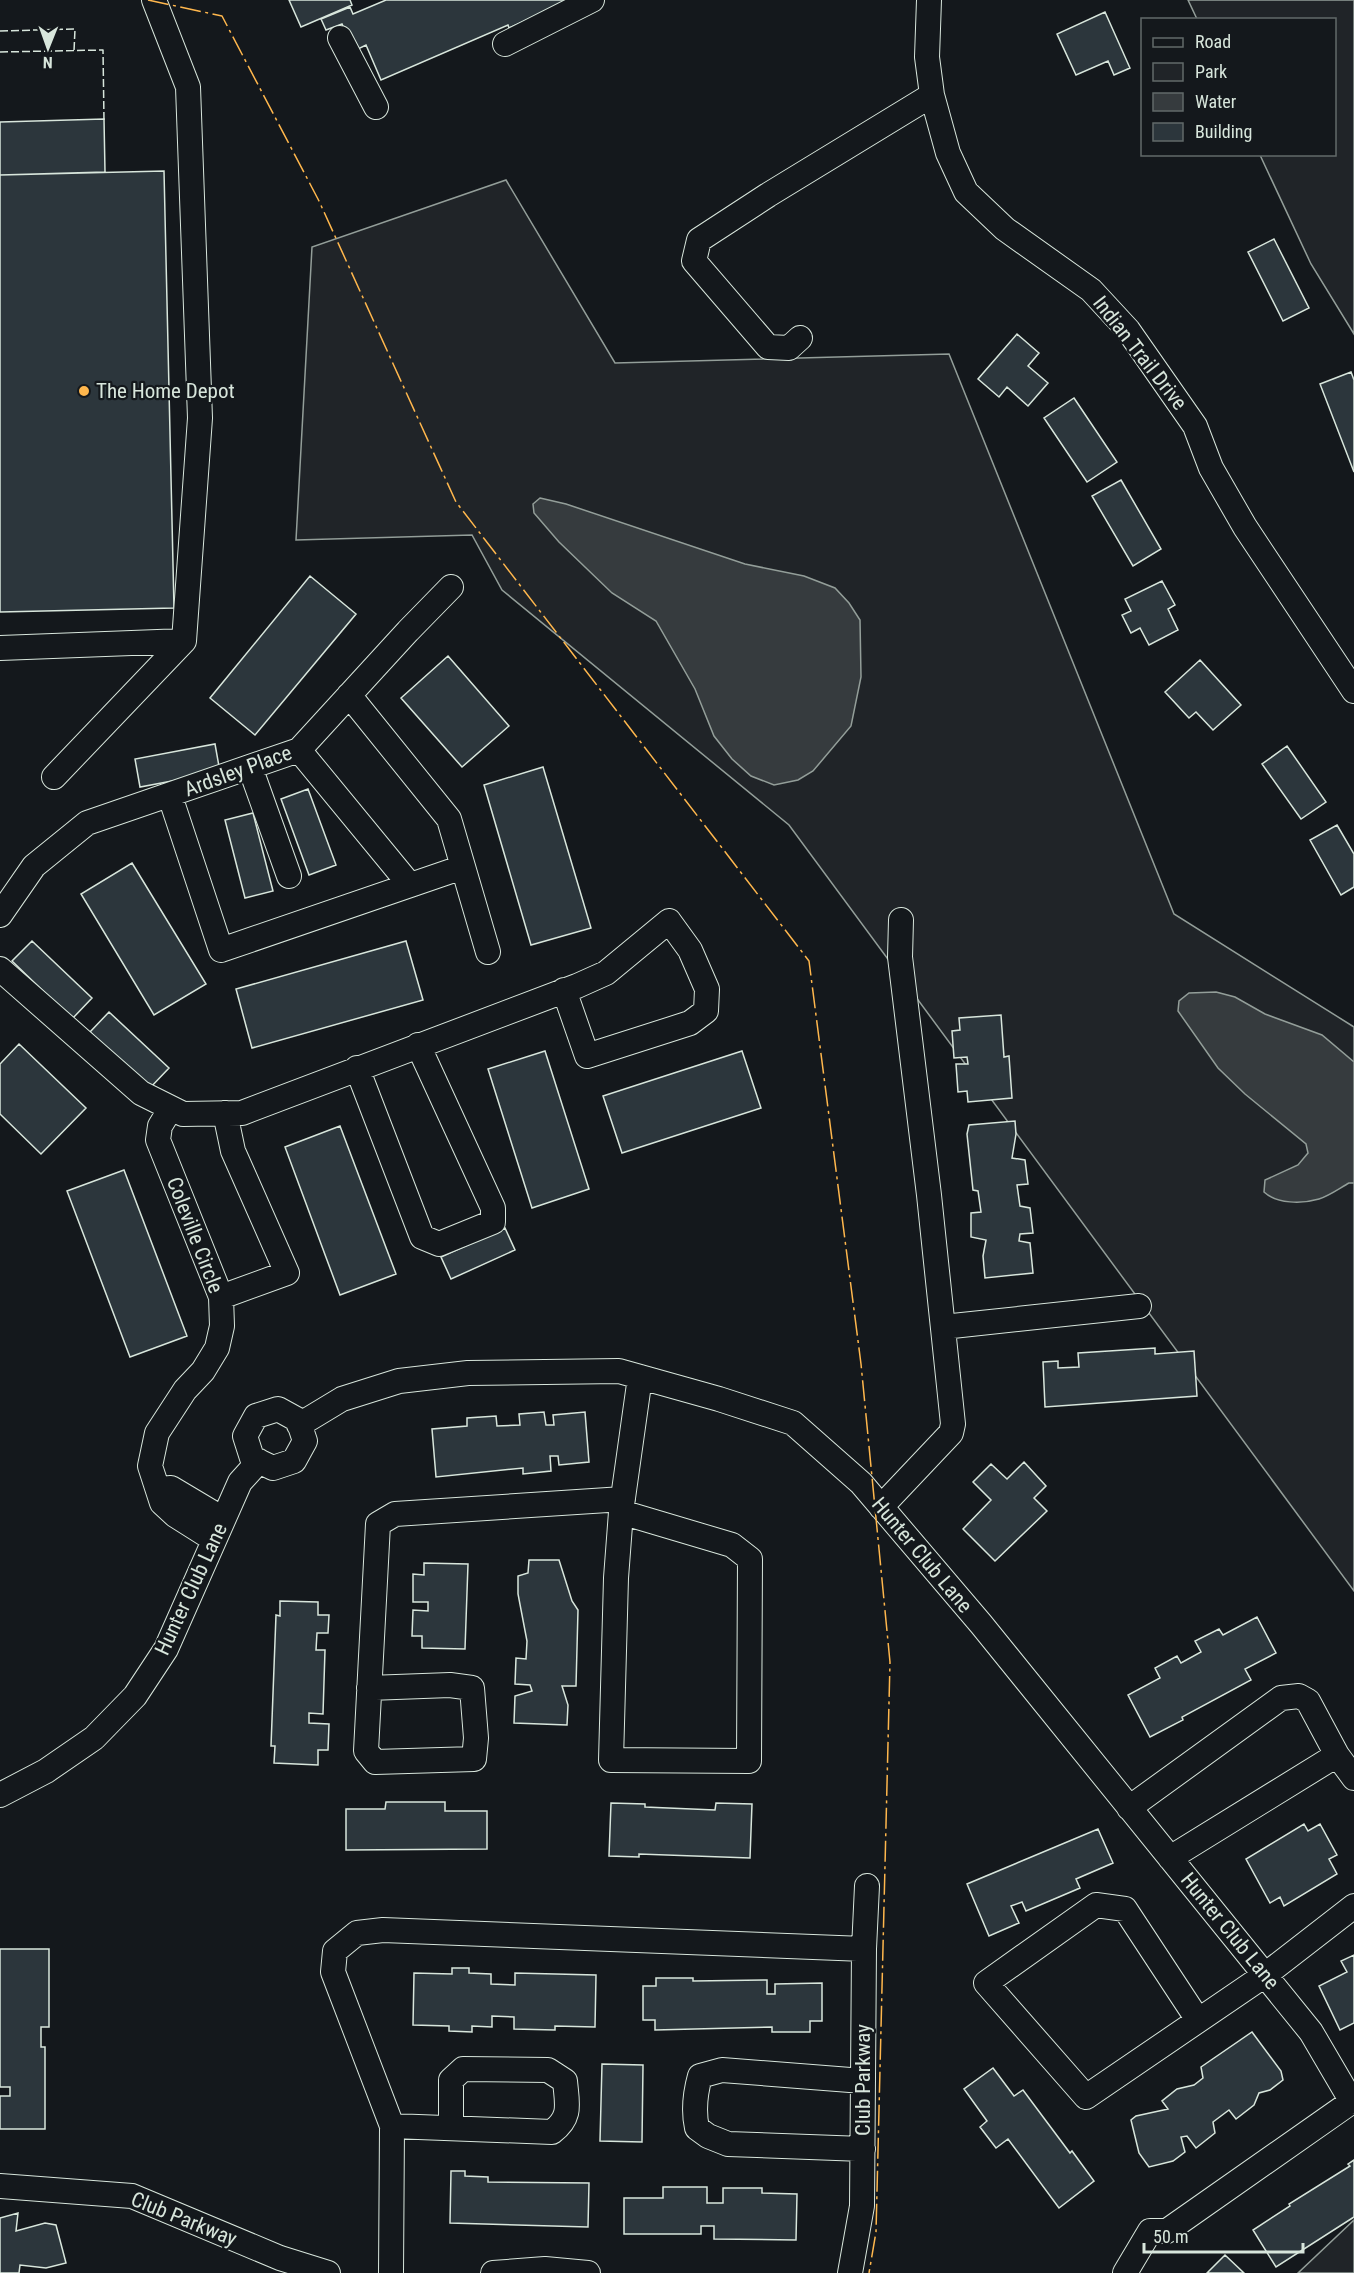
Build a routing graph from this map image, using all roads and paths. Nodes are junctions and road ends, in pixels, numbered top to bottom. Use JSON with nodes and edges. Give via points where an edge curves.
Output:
{"nodes":[{"id":1,"x":154,"y":0,"type":"edge"},
{"id":2,"x":592,"y":0,"type":"edge"},
{"id":3,"x":929,"y":0,"type":"edge"},
{"id":4,"x":340,"y":38,"type":"dead end"},
{"id":5,"x":505,"y":44,"type":"dead end"},
{"id":6,"x":932,"y":95,"type":"junction"},
{"id":7,"x":376,"y":107,"type":"dead end"},
{"id":8,"x":800,"y":338,"type":"dead end"},
{"id":9,"x":451,"y":587,"type":"dead end"},
{"id":10,"x":184,"y":641,"type":"junction"},
{"id":11,"x":0,"y":648,"type":"edge"},
{"id":12,"x":1354,"y":691,"type":"edge"},
{"id":13,"x":350,"y":695,"type":"junction"},
{"id":14,"x":299,"y":750,"type":"junction"},
{"id":15,"x":250,"y":767,"type":"junction"},
{"id":16,"x":54,"y":777,"type":"dead end"},
{"id":17,"x":170,"y":796,"type":"junction"},
{"id":18,"x":463,"y":867,"type":"junction"},
{"id":19,"x":289,"y":876,"type":"dead end"},
{"id":20,"x":410,"y":885,"type":"junction"},
{"id":21,"x":0,"y":915,"type":"edge"},
{"id":22,"x":901,"y":920,"type":"dead end"},
{"id":23,"x":488,"y":952,"type":"dead end"},
{"id":24,"x":0,"y":969,"type":"edge"},
{"id":25,"x":564,"y":990,"type":"junction"},
{"id":26,"x":418,"y":1045,"type":"junction"},
{"id":27,"x":357,"y":1068,"type":"junction"},
{"id":28,"x":171,"y":1108,"type":"junction"},
{"id":29,"x":225,"y":1113,"type":"junction"},
{"id":30,"x":221,"y":1297,"type":"junction"},
{"id":31,"x":1139,"y":1306,"type":"dead end"},
{"id":32,"x":944,"y":1327,"type":"junction"},
{"id":33,"x":640,"y":1377,"type":"junction"},
{"id":34,"x":299,"y":1425,"type":"junction"},
{"id":35,"x":259,"y":1461,"type":"junction"},
{"id":36,"x":622,"y":1505,"type":"junction"},
{"id":37,"x":881,"y":1507,"type":"junction"},
{"id":38,"x":218,"y":1529,"type":"junction"},
{"id":39,"x":369,"y":1688,"type":"junction"},
{"id":40,"x":1337,"y":1755,"type":"junction"},
{"id":41,"x":1354,"y":1778,"type":"edge"},
{"id":42,"x":0,"y":1795,"type":"edge"},
{"id":43,"x":1129,"y":1808,"type":"junction"},
{"id":44,"x":1170,"y":1858,"type":"junction"},
{"id":45,"x":867,"y":1886,"type":"dead end"},
{"id":46,"x":1354,"y":1906,"type":"edge"},
{"id":47,"x":864,"y":1949,"type":"junction"},
{"id":48,"x":1265,"y":1975,"type":"junction"},
{"id":49,"x":1198,"y":2020,"type":"junction"},
{"id":50,"x":863,"y":2081,"type":"junction"},
{"id":51,"x":1353,"y":2101,"type":"edge"},
{"id":52,"x":392,"y":2126,"type":"junction"},
{"id":53,"x":451,"y":2128,"type":"junction"},
{"id":54,"x":863,"y":2149,"type":"junction"},
{"id":55,"x":0,"y":2186,"type":"edge"},
{"id":56,"x":328,"y":2273,"type":"edge"},
{"id":57,"x":391,"y":2273,"type":"edge"},
{"id":58,"x":493,"y":2273,"type":"edge"},
{"id":59,"x":588,"y":2273,"type":"edge"},
{"id":60,"x":850,"y":2273,"type":"edge"},
{"id":61,"x":1125,"y":2273,"type":"edge"}],
"edges":[{"from":1,"to":10,"type":"street","via":[[188,87],[200,418]]},
{"from":2,"to":5,"type":"street"},
{"from":3,"to":6,"type":"street","name":"Indian Trail Drive","via":[[927,57]]},
{"from":4,"to":7,"type":"street"},
{"from":6,"to":8,"type":"street","via":[[699,240],[694,261],[768,347],[789,348]]},
{"from":6,"to":12,"type":"street","name":"Indian Trail Drive","via":[[948,153],[966,192],[1005,229],[1091,290],[1128,330],[1195,426],[1211,468],[1245,527]]},
{"from":9,"to":13,"type":"street","name":"Ardsley Place"},
{"from":10,"to":11,"type":"street"},
{"from":10,"to":16,"type":"street"},
{"from":13,"to":14,"type":"street","name":"Ardsley Place"},
{"from":13,"to":18,"type":"street","via":[[448,819]]},
{"from":14,"to":15,"type":"street","name":"Ardsley Place"},
{"from":14,"to":20,"type":"street"},
{"from":15,"to":17,"type":"street","name":"Ardsley Place"},
{"from":15,"to":19,"type":"street"},
{"from":17,"to":20,"type":"street","via":[[220,950]]},
{"from":17,"to":21,"type":"street","name":"Ardsley Place","via":[[87,823],[34,866]]},
{"from":18,"to":20,"type":"street"},
{"from":18,"to":23,"type":"street"},
{"from":22,"to":32,"type":"street","via":[[900,957]]},
{"from":24,"to":28,"type":"street","via":[[141,1093]]},
{"from":25,"to":25,"type":"street","via":[[606,973],[669,921],[690,950],[707,989],[706,1011],[690,1023],[587,1056]]},
{"from":25,"to":26,"type":"street"},
{"from":26,"to":27,"type":"street"},
{"from":26,"to":27,"type":"street","via":[[494,1208],[493,1222],[439,1244],[422,1238]]},
{"from":27,"to":29,"type":"street","via":[[242,1113]]},
{"from":28,"to":29,"type":"street","via":[[183,1114]]},
{"from":28,"to":30,"type":"street","name":"Coleville Circle","via":[[160,1126],[158,1140]]},
{"from":29,"to":30,"type":"street","via":[[233,1151],[287,1274]]},
{"from":30,"to":38,"type":"street","name":"Coleville Circle","via":[[222,1326],[217,1348],[158,1433],[150,1466],[162,1503],[175,1515]]},
{"from":31,"to":32,"type":"street"},
{"from":32,"to":37,"type":"street","via":[[951,1433]]},
{"from":33,"to":34,"type":"street","name":"Hunter Club Lane","via":[[619,1371],[491,1373],[399,1381],[342,1399]]},
{"from":33,"to":36,"type":"street"},
{"from":33,"to":37,"type":"street","name":"Hunter Club Lane","via":[[793,1423],[843,1466]]},
{"from":34,"to":35,"type":"street","via":[[305,1441],[294,1461],[273,1468]]},
{"from":34,"to":35,"type":"street","via":[[298,1420],[278,1409],[256,1416],[246,1436],[252,1458]]},
{"from":35,"to":38,"type":"street","name":"Hunter Club Lane","via":[[240,1482]]},
{"from":36,"to":36,"type":"street","via":[[611,1760],[749,1761],[750,1558],[732,1545]]},
{"from":36,"to":39,"type":"street","via":[[395,1514],[378,1524]]},
{"from":37,"to":43,"type":"street","name":"Hunter Club Lane"},
{"from":38,"to":42,"type":"street","name":"Hunter Club Lane","via":[[166,1649],[135,1696],[94,1738],[46,1772]]},
{"from":39,"to":39,"type":"street","via":[[366,1751],[375,1762],[474,1759],[472,1688]]},
{"from":40,"to":41,"type":"street"},
{"from":40,"to":43,"type":"street","via":[[1308,1701],[1299,1696],[1281,1698]]},
{"from":40,"to":44,"type":"street"},
{"from":43,"to":44,"type":"street","name":"Hunter Club Lane"},
{"from":44,"to":48,"type":"street","name":"Hunter Club Lane"},
{"from":45,"to":47,"type":"street","name":"Club Parkway"},
{"from":46,"to":48,"type":"street"},
{"from":47,"to":50,"type":"street","name":"Club Parkway"},
{"from":47,"to":52,"type":"street","via":[[383,1930],[357,1933],[335,1952],[333,1972]]},
{"from":48,"to":49,"type":"street"},
{"from":48,"to":51,"type":"street","name":"Hunter Club Lane","via":[[1311,2032]]},
{"from":49,"to":49,"type":"street","via":[[1125,1909],[1096,1905],[986,1983],[1086,2097]]},
{"from":50,"to":54,"type":"street","name":"Club Parkway"},
{"from":50,"to":54,"type":"street","via":[[722,2070],[700,2076],[694,2114],[697,2128],[728,2144]]},
{"from":51,"to":61,"type":"street","via":[[1167,2231],[1150,2231]]},
{"from":52,"to":53,"type":"street"},
{"from":52,"to":57,"type":"street"},
{"from":53,"to":53,"type":"street","via":[[552,2132],[564,2123],[565,2082],[548,2070],[463,2069],[451,2080]]},
{"from":54,"to":60,"type":"street","name":"Club Parkway","via":[[862,2206]]},
{"from":55,"to":56,"type":"street","name":"Club Parkway","via":[[132,2196],[280,2258]]},
{"from":58,"to":59,"type":"street","via":[[544,2269]]}]}
